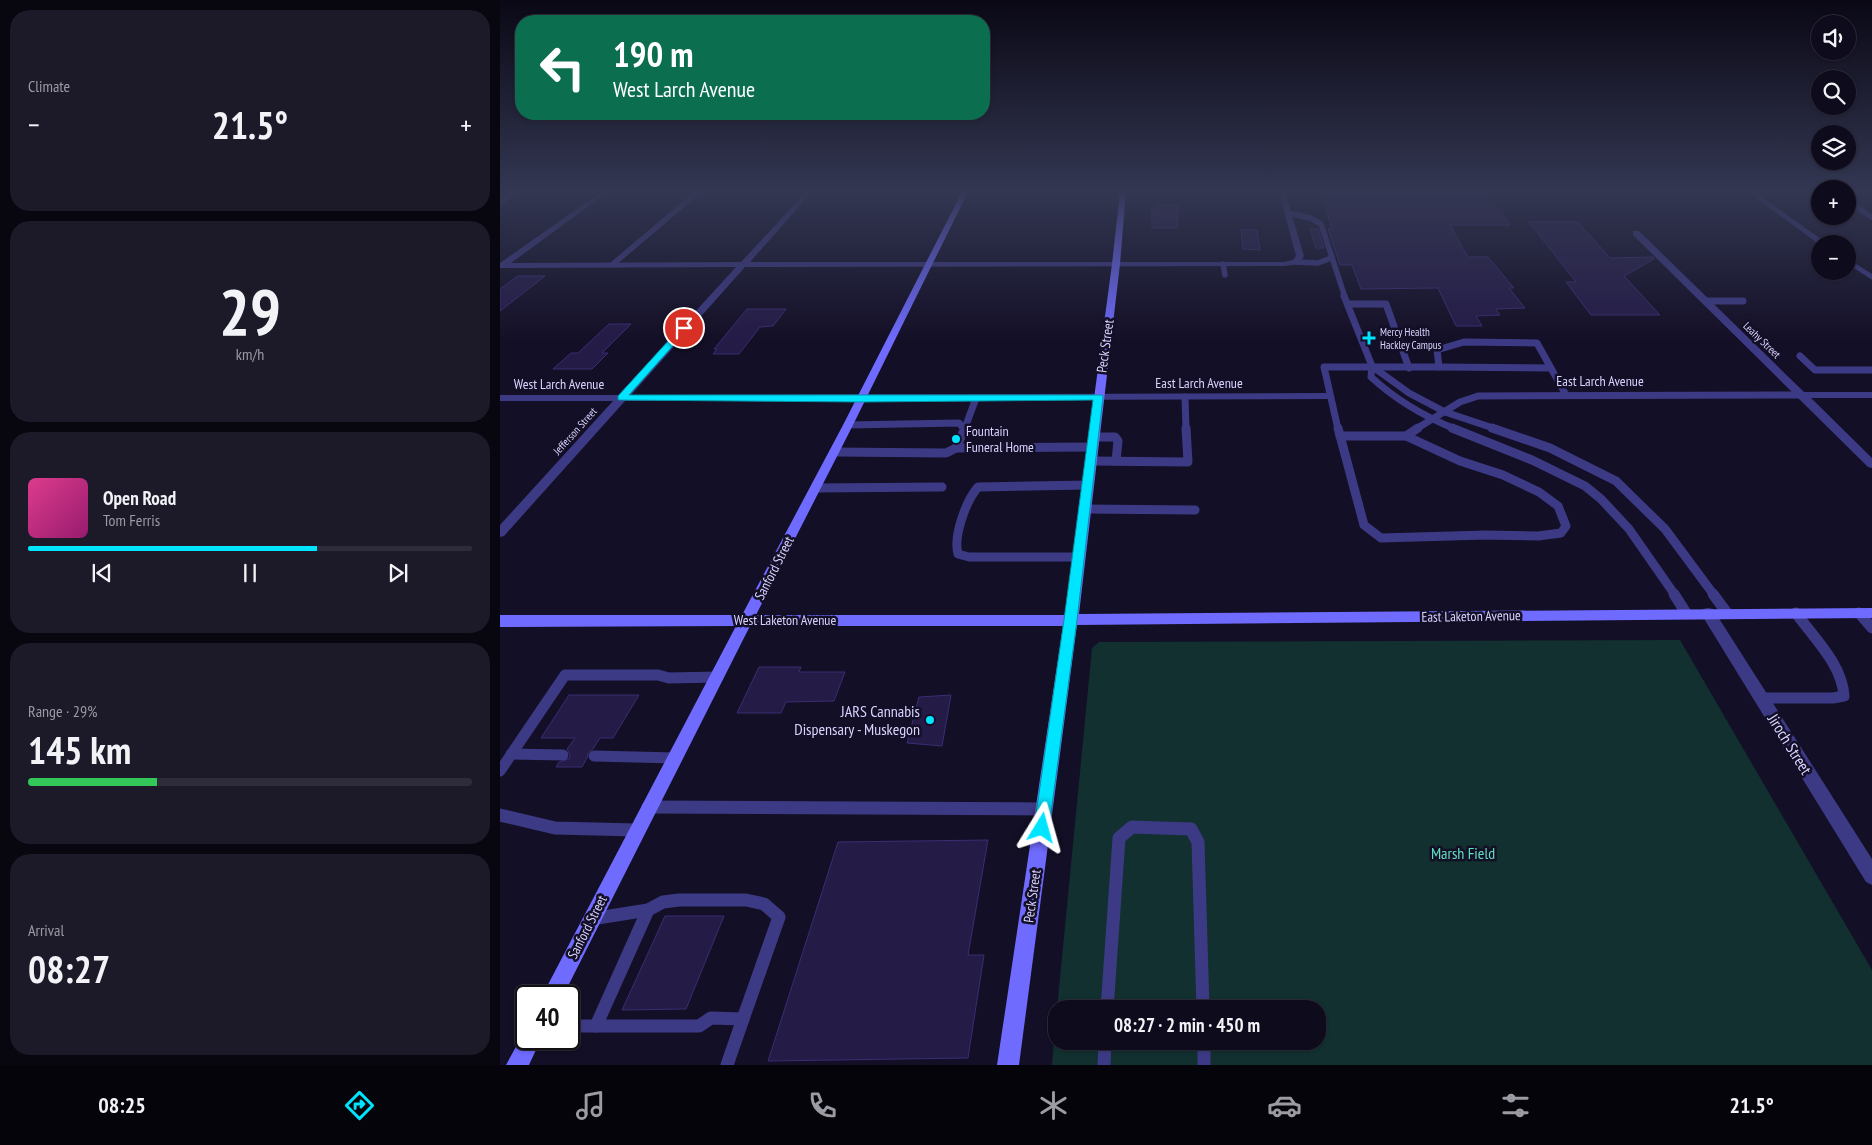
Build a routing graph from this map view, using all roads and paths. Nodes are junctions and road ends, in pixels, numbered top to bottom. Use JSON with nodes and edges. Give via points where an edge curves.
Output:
{"nodes":[{"id":1,"x":534,"y":242,"type":"edge"},
{"id":2,"x":639,"y":242,"type":"edge"},
{"id":3,"x":763,"y":242,"type":"edge"},
{"id":4,"x":939,"y":242,"type":"edge"},
{"id":5,"x":1118,"y":242,"type":"edge"},
{"id":6,"x":1296,"y":242,"type":"edge"},
{"id":7,"x":1326,"y":242,"type":"edge"},
{"id":8,"x":1646,"y":242,"type":"edge"},
{"id":9,"x":1331,"y":258,"type":"junction"},
{"id":10,"x":1296,"y":262,"type":"junction"},
{"id":11,"x":613,"y":264,"type":"junction"},
{"id":12,"x":743,"y":264,"type":"junction"},
{"id":13,"x":928,"y":264,"type":"junction"},
{"id":14,"x":1116,"y":264,"type":"junction"},
{"id":15,"x":1222,"y":264,"type":"junction"},
{"id":16,"x":501,"y":265,"type":"edge"},
{"id":17,"x":1856,"y":267,"type":"edge"},
{"id":18,"x":1225,"y":275,"type":"dead end"},
{"id":19,"x":1872,"y":278,"type":"edge"},
{"id":20,"x":1706,"y":301,"type":"junction"},
{"id":21,"x":1743,"y":301,"type":"dead end"},
{"id":22,"x":1348,"y":304,"type":"junction"},
{"id":23,"x":1800,"y":356,"type":"dead end"},
{"id":24,"x":1372,"y":366,"type":"junction"},
{"id":25,"x":1439,"y":367,"type":"junction"},
{"id":26,"x":1409,"y":368,"type":"junction"},
{"id":27,"x":1550,"y":368,"type":"junction"},
{"id":28,"x":1872,"y":370,"type":"edge"},
{"id":29,"x":1566,"y":395,"type":"junction"},
{"id":30,"x":1802,"y":395,"type":"junction"},
{"id":31,"x":1872,"y":395,"type":"edge"},
{"id":32,"x":1329,"y":396,"type":"junction"},
{"id":33,"x":1098,"y":397,"type":"junction"},
{"id":34,"x":1185,"y":397,"type":"junction"},
{"id":35,"x":500,"y":398,"type":"edge"},
{"id":36,"x":622,"y":398,"type":"junction"},
{"id":37,"x":976,"y":398,"type":"junction"},
{"id":38,"x":861,"y":399,"type":"junction"},
{"id":39,"x":1445,"y":412,"type":"junction"},
{"id":40,"x":1433,"y":419,"type":"junction"},
{"id":41,"x":848,"y":425,"type":"junction"},
{"id":42,"x":965,"y":428,"type":"junction"},
{"id":43,"x":1340,"y":436,"type":"junction"},
{"id":44,"x":1406,"y":436,"type":"junction"},
{"id":45,"x":956,"y":448,"type":"junction"},
{"id":46,"x":1092,"y":448,"type":"junction"},
{"id":47,"x":834,"y":452,"type":"junction"},
{"id":48,"x":1116,"y":461,"type":"junction"},
{"id":49,"x":1872,"y":464,"type":"edge"},
{"id":50,"x":1088,"y":484,"type":"junction"},
{"id":51,"x":942,"y":487,"type":"dead end"},
{"id":52,"x":815,"y":488,"type":"junction"},
{"id":53,"x":1085,"y":509,"type":"junction"},
{"id":54,"x":1195,"y":510,"type":"dead end"},
{"id":55,"x":500,"y":533,"type":"edge"},
{"id":56,"x":1079,"y":557,"type":"junction"},
{"id":57,"x":1866,"y":612,"type":"edge"},
{"id":58,"x":1686,"y":613,"type":"junction"},
{"id":59,"x":1708,"y":613,"type":"junction"},
{"id":60,"x":1727,"y":613,"type":"junction"},
{"id":61,"x":1796,"y":613,"type":"junction"},
{"id":62,"x":748,"y":620,"type":"junction"},
{"id":63,"x":1071,"y":620,"type":"junction"},
{"id":64,"x":500,"y":621,"type":"edge"},
{"id":65,"x":1872,"y":628,"type":"edge"},
{"id":66,"x":718,"y":677,"type":"junction"},
{"id":67,"x":1761,"y":698,"type":"junction"},
{"id":68,"x":511,"y":754,"type":"junction"},
{"id":69,"x":563,"y":755,"type":"dead end"},
{"id":70,"x":594,"y":756,"type":"dead end"},
{"id":71,"x":675,"y":758,"type":"junction"},
{"id":72,"x":500,"y":771,"type":"edge"},
{"id":73,"x":648,"y":808,"type":"junction"},
{"id":74,"x":1044,"y":809,"type":"junction"},
{"id":75,"x":500,"y":815,"type":"edge"},
{"id":76,"x":636,"y":830,"type":"junction"},
{"id":77,"x":1872,"y":876,"type":"edge"},
{"id":78,"x":648,"y":910,"type":"junction"},
{"id":79,"x":591,"y":919,"type":"junction"},
{"id":80,"x":558,"y":985,"type":"edge"},
{"id":81,"x":1108,"y":1000,"type":"edge"},
{"id":82,"x":1203,"y":1000,"type":"edge"},
{"id":83,"x":743,"y":1019,"type":"junction"},
{"id":84,"x":580,"y":1026,"type":"edge"},
{"id":85,"x":596,"y":1026,"type":"junction"},
{"id":86,"x":524,"y":1050,"type":"edge"},
{"id":87,"x":1105,"y":1050,"type":"edge"},
{"id":88,"x":1204,"y":1050,"type":"edge"},
{"id":89,"x":517,"y":1065,"type":"edge"},
{"id":90,"x":727,"y":1065,"type":"edge"},
{"id":91,"x":1008,"y":1065,"type":"edge"},
{"id":92,"x":1104,"y":1065,"type":"edge"},
{"id":93,"x":1204,"y":1065,"type":"edge"}],
"edges":[{"from":1,"to":16,"type":"street"},
{"from":2,"to":11,"type":"lane"},
{"from":3,"to":12,"type":"street","name":"Jefferson Street"},
{"from":4,"to":13,"type":"street","name":"Sanford Street"},
{"from":5,"to":14,"type":"street","name":"Peck Street"},
{"from":6,"to":10,"type":"street","via":[[1300,256]]},
{"from":7,"to":9,"type":"lane"},
{"from":8,"to":20,"type":"street","name":"Leahy Street"},
{"from":9,"to":10,"type":"lane","via":[[1318,263]]},
{"from":9,"to":22,"type":"lane"},
{"from":10,"to":15,"type":"street"},
{"from":11,"to":12,"type":"street"},
{"from":11,"to":16,"type":"street"},
{"from":12,"to":13,"type":"street"},
{"from":12,"to":36,"type":"street","name":"Jefferson Street"},
{"from":13,"to":14,"type":"street"},
{"from":13,"to":38,"type":"street","name":"Sanford Street"},
{"from":14,"to":15,"type":"street"},
{"from":14,"to":33,"type":"street","name":"Peck Street"},
{"from":15,"to":18,"type":"lane"},
{"from":17,"to":19,"type":"street"},
{"from":20,"to":21,"type":"lane"},
{"from":20,"to":30,"type":"street","name":"Leahy Street"},
{"from":22,"to":24,"type":"lane"},
{"from":22,"to":26,"type":"lane","via":[[1386,304]]},
{"from":23,"to":28,"type":"lane","via":[[1815,370]]},
{"from":24,"to":26,"type":"lane"},
{"from":24,"to":32,"type":"lane","via":[[1324,367]]},
{"from":24,"to":39,"type":"lane","via":[[1409,393]]},
{"from":24,"to":40,"type":"lane","via":[[1371,377],[1384,392]]},
{"from":25,"to":26,"type":"lane"},
{"from":25,"to":27,"type":"lane"},
{"from":25,"to":27,"type":"lane","via":[[1437,350],[1464,342],[1537,344]]},
{"from":27,"to":29,"type":"lane"},
{"from":29,"to":30,"type":"lane","name":"East Larch Avenue"},
{"from":29,"to":39,"type":"lane","name":"East Larch Avenue","via":[[1478,396]]},
{"from":30,"to":31,"type":"street","name":"East Larch Avenue"},
{"from":30,"to":49,"type":"street","name":"Leahy Street"},
{"from":32,"to":34,"type":"street","name":"East Larch Avenue"},
{"from":32,"to":43,"type":"lane"},
{"from":33,"to":34,"type":"street","name":"East Larch Avenue"},
{"from":33,"to":37,"type":"street","name":"West Larch Avenue"},
{"from":33,"to":46,"type":"street","name":"Peck Street"},
{"from":34,"to":48,"type":"lane","via":[[1188,462]]},
{"from":35,"to":36,"type":"street","name":"West Larch Avenue"},
{"from":36,"to":38,"type":"street","name":"West Larch Avenue"},
{"from":36,"to":55,"type":"street","name":"Jefferson Street"},
{"from":37,"to":38,"type":"street","name":"West Larch Avenue"},
{"from":37,"to":42,"type":"lane"},
{"from":38,"to":41,"type":"street","name":"Sanford Street"},
{"from":39,"to":40,"type":"lane","name":"East Larch Avenue"},
{"from":39,"to":60,"type":"lane","via":[[1550,448],[1616,481],[1665,529]]},
{"from":40,"to":44,"type":"lane","name":"East Larch Avenue"},
{"from":40,"to":58,"type":"lane","via":[[1534,460],[1584,486],[1618,516],[1652,560]]},
{"from":41,"to":42,"type":"lane","via":[[958,423]]},
{"from":41,"to":47,"type":"street","name":"Sanford Street"},
{"from":42,"to":45,"type":"lane"},
{"from":43,"to":44,"type":"lane"},
{"from":43,"to":44,"type":"lane","via":[[1364,525],[1381,538],[1538,536],[1561,533],[1566,526],[1558,506],[1539,492]]},
{"from":45,"to":46,"type":"lane"},
{"from":45,"to":47,"type":"lane","via":[[946,453]]},
{"from":46,"to":48,"type":"lane"},
{"from":46,"to":48,"type":"lane","via":[[1115,437],[1118,440]]},
{"from":46,"to":50,"type":"street","name":"Peck Street"},
{"from":47,"to":52,"type":"street","name":"Sanford Street"},
{"from":50,"to":53,"type":"street","name":"Peck Street"},
{"from":50,"to":56,"type":"lane","via":[[978,487],[972,493],[956,546],[958,554],[969,557]]},
{"from":51,"to":52,"type":"lane"},
{"from":52,"to":62,"type":"street","name":"Sanford Street"},
{"from":53,"to":54,"type":"lane"},
{"from":53,"to":56,"type":"street","name":"Peck Street"},
{"from":56,"to":63,"type":"street","name":"Peck Street"},
{"from":57,"to":61,"type":"street","name":"East Laketon Avenue"},
{"from":57,"to":65,"type":"lane"},
{"from":58,"to":59,"type":"street","name":"East Laketon Avenue"},
{"from":58,"to":63,"type":"street","name":"East Laketon Avenue"},
{"from":59,"to":60,"type":"street","name":"East Laketon Avenue"},
{"from":59,"to":67,"type":"street","name":"Jiroch Street"},
{"from":60,"to":61,"type":"street","name":"East Laketon Avenue"},
{"from":61,"to":67,"type":"lane","via":[[1839,673],[1845,686],[1844,696]]},
{"from":62,"to":63,"type":"street","name":"West Laketon Avenue"},
{"from":62,"to":64,"type":"street","name":"West Laketon Avenue"},
{"from":62,"to":66,"type":"street","name":"Sanford Street"},
{"from":63,"to":74,"type":"street","name":"Peck Street"},
{"from":66,"to":68,"type":"lane","via":[[565,675]]},
{"from":66,"to":71,"type":"street","name":"Sanford Street"},
{"from":67,"to":77,"type":"street","name":"Jiroch Street"},
{"from":68,"to":69,"type":"lane"},
{"from":68,"to":72,"type":"lane"},
{"from":70,"to":71,"type":"lane"},
{"from":71,"to":73,"type":"street","name":"Sanford Street"},
{"from":73,"to":74,"type":"lane"},
{"from":73,"to":76,"type":"street","name":"Sanford Street"},
{"from":74,"to":91,"type":"street","name":"Peck Street"},
{"from":75,"to":76,"type":"lane","via":[[555,828]]},
{"from":76,"to":79,"type":"street","name":"Sanford Street"},
{"from":78,"to":79,"type":"lane"},
{"from":78,"to":83,"type":"lane","via":[[663,902],[679,900],[746,900],[764,904],[780,916]]},
{"from":78,"to":85,"type":"lane"},
{"from":79,"to":80,"type":"street","name":"Sanford Street"},
{"from":81,"to":82,"type":"lane","via":[[1118,838],[1132,827],[1191,829],[1198,842]]},
{"from":83,"to":85,"type":"lane","via":[[711,1018],[699,1026]]},
{"from":83,"to":90,"type":"lane"},
{"from":84,"to":85,"type":"lane"},
{"from":86,"to":89,"type":"street"},
{"from":87,"to":92,"type":"lane"},
{"from":88,"to":93,"type":"lane"}]}
